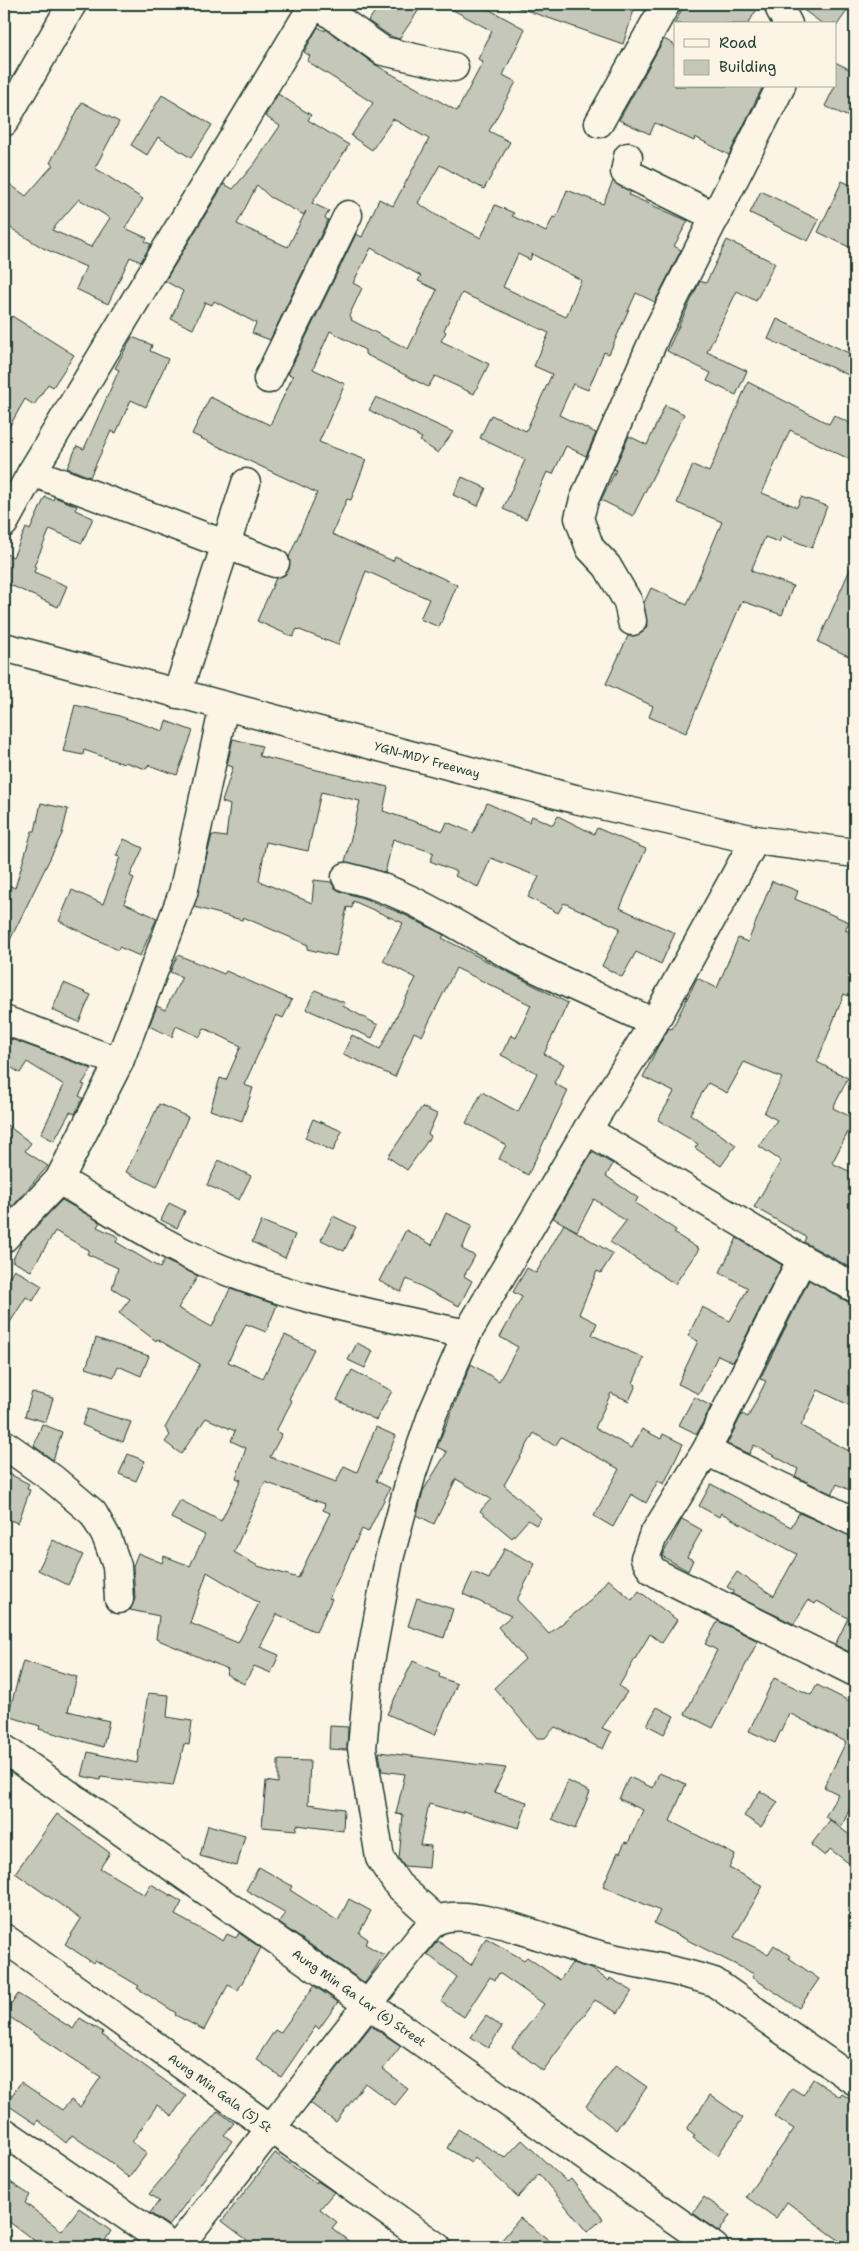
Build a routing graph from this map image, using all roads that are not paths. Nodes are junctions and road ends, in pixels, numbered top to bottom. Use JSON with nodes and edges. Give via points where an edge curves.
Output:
{"nodes":[{"id":1,"x":72,"y":4,"type":"edge"},
{"id":2,"x":316,"y":4,"type":"edge"},
{"id":3,"x":666,"y":4,"type":"edge"},
{"id":4,"x":454,"y":67,"type":"dead end"},
{"id":5,"x":780,"y":88,"type":"edge"},
{"id":6,"x":4,"y":122,"type":"edge"},
{"id":7,"x":599,"y":123,"type":"dead end"},
{"id":8,"x":628,"y":156,"type":"dead end"},
{"id":9,"x":348,"y":215,"type":"dead end"},
{"id":10,"x":716,"y":217,"type":"junction"},
{"id":11,"x":268,"y":379,"type":"dead end"},
{"id":12,"x":32,"y":472,"type":"junction"},
{"id":13,"x":246,"y":483,"type":"dead end"},
{"id":14,"x":4,"y":523,"type":"edge"},
{"id":15,"x":225,"y":544,"type":"junction"},
{"id":16,"x":275,"y":562,"type":"dead end"},
{"id":17,"x":632,"y":622,"type":"dead end"},
{"id":18,"x":4,"y":647,"type":"edge"},
{"id":19,"x":177,"y":694,"type":"junction"},
{"id":20,"x":224,"y":706,"type":"junction"},
{"id":21,"x":755,"y":840,"type":"junction"},
{"id":22,"x":855,"y":853,"type":"edge"},
{"id":23,"x":346,"y":877,"type":"dead end"},
{"id":24,"x":4,"y":1020,"type":"edge"},
{"id":25,"x":654,"y":1023,"type":"junction"},
{"id":26,"x":119,"y":1062,"type":"junction"},
{"id":27,"x":587,"y":1130,"type":"junction"},
{"id":28,"x":59,"y":1180,"type":"junction"},
{"id":29,"x":4,"y":1238,"type":"edge"},
{"id":30,"x":802,"y":1259,"type":"junction"},
{"id":31,"x":855,"y":1288,"type":"edge"},
{"id":32,"x":467,"y":1334,"type":"junction"},
{"id":33,"x":4,"y":1444,"type":"edge"},
{"id":34,"x":706,"y":1451,"type":"junction"},
{"id":35,"x":855,"y":1522,"type":"edge"},
{"id":36,"x":119,"y":1599,"type":"dead end"},
{"id":37,"x":855,"y":1672,"type":"edge"},
{"id":38,"x":4,"y":1749,"type":"edge"},
{"id":39,"x":437,"y":1920,"type":"junction"},
{"id":40,"x":4,"y":1938,"type":"edge"},
{"id":41,"x":369,"y":2004,"type":"junction"},
{"id":42,"x":855,"y":2081,"type":"edge"},
{"id":43,"x":271,"y":2129,"type":"junction"},
{"id":44,"x":4,"y":2132,"type":"edge"},
{"id":45,"x":172,"y":2247,"type":"edge"},
{"id":46,"x":178,"y":2247,"type":"edge"},
{"id":47,"x":437,"y":2247,"type":"edge"},
{"id":48,"x":714,"y":2247,"type":"edge"}],
"edges":[{"from":1,"to":6,"type":"street"},
{"from":2,"to":4,"type":"street","via":[[383,51]]},
{"from":2,"to":12,"type":"street"},
{"from":3,"to":7,"type":"street"},
{"from":5,"to":10,"type":"street"},
{"from":8,"to":10,"type":"street","via":[[625,172]]},
{"from":9,"to":11,"type":"street"},
{"from":10,"to":17,"type":"street","via":[[656,334],[579,518],[590,548],[606,566],[628,602]]},
{"from":12,"to":14,"type":"street"},
{"from":12,"to":15,"type":"street"},
{"from":13,"to":15,"type":"street"},
{"from":15,"to":16,"type":"street"},
{"from":15,"to":19,"type":"street"},
{"from":18,"to":19,"type":"street","name":"YGN-MDY Freeway"},
{"from":19,"to":20,"type":"street","name":"YGN-MDY Freeway"},
{"from":20,"to":21,"type":"street","name":"YGN-MDY Freeway","via":[[575,799]]},
{"from":20,"to":26,"type":"street","via":[[183,894]]},
{"from":21,"to":22,"type":"street","name":"YGN-MDY Freeway"},
{"from":21,"to":25,"type":"street"},
{"from":23,"to":25,"type":"street","via":[[373,883],[398,894],[511,956]]},
{"from":24,"to":26,"type":"street"},
{"from":25,"to":27,"type":"street"},
{"from":26,"to":28,"type":"street"},
{"from":27,"to":30,"type":"street"},
{"from":27,"to":32,"type":"street"},
{"from":28,"to":29,"type":"street"},
{"from":28,"to":32,"type":"street","via":[[187,1254],[256,1281],[330,1306]]},
{"from":30,"to":31,"type":"street"},
{"from":30,"to":34,"type":"street"},
{"from":32,"to":39,"type":"street","via":[[412,1473],[389,1559],[370,1662],[362,1748],[380,1858],[398,1885]]},
{"from":33,"to":36,"type":"street","via":[[93,1513],[117,1566]]},
{"from":34,"to":35,"type":"street"},
{"from":34,"to":37,"type":"street","via":[[653,1536],[645,1558],[648,1565],[662,1576]]},
{"from":38,"to":41,"type":"street","name":"Aung Min Ga Lar (6) Street"},
{"from":39,"to":41,"type":"street"},
{"from":39,"to":42,"type":"street","via":[[484,1919],[596,1954],[688,1973],[714,1982]]},
{"from":40,"to":43,"type":"street","name":"Aung Min Gala (5) St"},
{"from":41,"to":43,"type":"street"},
{"from":41,"to":48,"type":"street","name":"Aung Min Ga Lar (6) Street"},
{"from":43,"to":46,"type":"street"},
{"from":43,"to":47,"type":"street","name":"Aung Min Gala (5) St"},
{"from":44,"to":45,"type":"street"}]}
